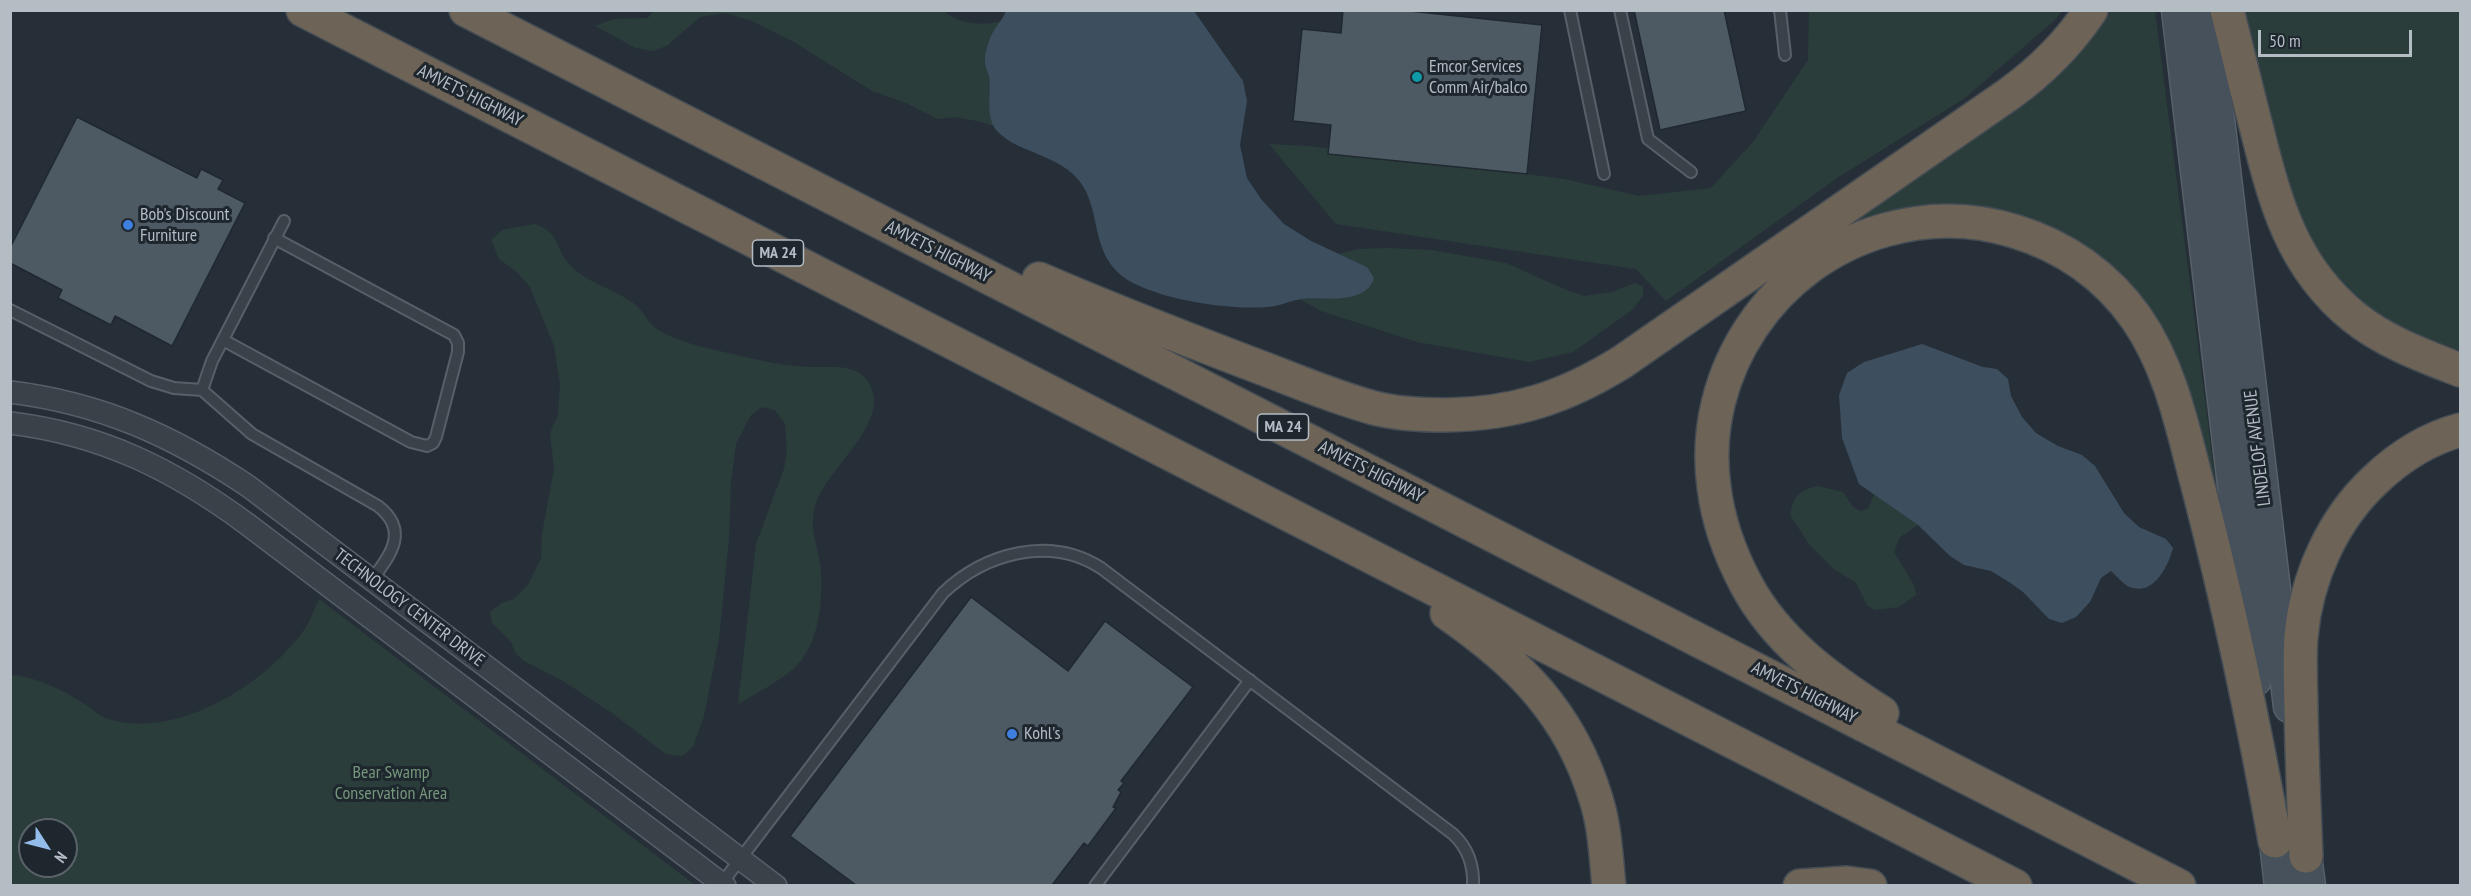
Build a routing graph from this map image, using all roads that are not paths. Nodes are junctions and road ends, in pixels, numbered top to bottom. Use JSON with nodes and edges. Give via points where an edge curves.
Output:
{"nodes":[{"id":1,"x":303,"y":10,"type":"edge"},
{"id":2,"x":466,"y":10,"type":"edge"},
{"id":3,"x":1570,"y":10,"type":"edge"},
{"id":4,"x":1620,"y":10,"type":"edge"},
{"id":5,"x":1780,"y":10,"type":"edge"},
{"id":6,"x":2091,"y":10,"type":"edge"},
{"id":7,"x":2177,"y":10,"type":"edge"},
{"id":8,"x":2206,"y":10,"type":"edge"},
{"id":9,"x":2227,"y":10,"type":"edge"},
{"id":10,"x":1785,"y":55,"type":"dead end"},
{"id":11,"x":675,"y":118,"type":"junction"},
{"id":12,"x":1691,"y":172,"type":"dead end"},
{"id":13,"x":1604,"y":174,"type":"dead end"},
{"id":14,"x":284,"y":220,"type":"dead end"},
{"id":15,"x":274,"y":238,"type":"junction"},
{"id":16,"x":10,"y":310,"type":"edge"},
{"id":17,"x":222,"y":340,"type":"junction"},
{"id":18,"x":2460,"y":370,"type":"edge"},
{"id":19,"x":202,"y":390,"type":"junction"},
{"id":20,"x":10,"y":392,"type":"edge"},
{"id":21,"x":10,"y":423,"type":"edge"},
{"id":22,"x":2460,"y":430,"type":"edge"},
{"id":23,"x":1253,"y":496,"type":"junction"},
{"id":24,"x":372,"y":580,"type":"junction"},
{"id":25,"x":1250,"y":680,"type":"junction"},
{"id":26,"x":2275,"y":841,"type":"junction"},
{"id":27,"x":2100,"y":845,"type":"junction"},
{"id":28,"x":741,"y":859,"type":"junction"},
{"id":29,"x":2308,"y":871,"type":"edge"},
{"id":30,"x":724,"y":884,"type":"edge"},
{"id":31,"x":776,"y":885,"type":"edge"},
{"id":32,"x":1095,"y":885,"type":"edge"},
{"id":33,"x":1473,"y":885,"type":"edge"},
{"id":34,"x":1609,"y":885,"type":"edge"},
{"id":35,"x":1800,"y":885,"type":"edge"},
{"id":36,"x":1870,"y":885,"type":"edge"},
{"id":37,"x":2015,"y":885,"type":"edge"},
{"id":38,"x":2179,"y":885,"type":"edge"},
{"id":39,"x":2280,"y":885,"type":"edge"}],
"edges":[{"from":1,"to":23,"type":"highway","name":"AMVETS HIGHWAY","number":"MA 24"},
{"from":2,"to":11,"type":"highway","name":"AMVETS HIGHWAY","number":"MA 24"},
{"from":3,"to":13,"type":"lane"},
{"from":4,"to":12,"type":"lane","via":[[1648,139]]},
{"from":5,"to":10,"type":"lane"},
{"from":6,"to":11,"type":"highway","via":[[2081,26],[2024,83],[1622,362],[1564,394],[1505,411],[1472,414],[1389,411],[1342,398],[1055,287]]},
{"from":7,"to":26,"type":"main road","name":"LINDELOF AVENUE"},
{"from":8,"to":29,"type":"main road","name":"LINDELOF AVENUE"},
{"from":9,"to":18,"type":"highway","via":[[2276,203],[2304,263],[2355,318],[2422,356]]},
{"from":11,"to":27,"type":"highway","name":"AMVETS HIGHWAY","number":"MA 24"},
{"from":14,"to":15,"type":"lane"},
{"from":15,"to":17,"type":"lane"},
{"from":15,"to":17,"type":"lane","via":[[454,335],[458,352],[436,438],[427,446],[411,442]]},
{"from":16,"to":19,"type":"lane","via":[[151,381]]},
{"from":17,"to":19,"type":"lane"},
{"from":19,"to":24,"type":"lane","via":[[252,434],[384,511],[393,523],[396,537],[390,554]]},
{"from":20,"to":24,"type":"street","name":"TECHNOLOGY CENTER DRIVE","via":[[115,415],[205,457]]},
{"from":21,"to":30,"type":"street","name":"TECHNOLOGY CENTER DRIVE","via":[[104,444],[189,483]]},
{"from":22,"to":29,"type":"highway","via":[[2416,448],[2390,465],[2346,513],[2320,560],[2301,637]]},
{"from":23,"to":34,"type":"highway","via":[[1429,600],[1493,647],[1539,690],[1571,738],[1593,789],[1604,832]]},
{"from":23,"to":37,"type":"highway","name":"AMVETS HIGHWAY","number":"MA 24"},
{"from":24,"to":28,"type":"street","name":"TECHNOLOGY CENTER DRIVE"},
{"from":25,"to":28,"type":"lane","via":[[1084,558],[1039,550],[989,562],[954,583],[934,604]]},
{"from":25,"to":32,"type":"lane"},
{"from":25,"to":33,"type":"lane","via":[[1453,834],[1469,856]]},
{"from":26,"to":27,"type":"highway","via":[[2240,655],[2178,413],[2160,359],[2137,319],[2119,296],[2072,256],[2002,227],[1924,221],[1864,236],[1801,271],[1781,289],[1744,337],[1730,365],[1716,409],[1712,455],[1720,521],[1732,555],[1772,624],[1816,668],[1939,749]]},
{"from":26,"to":39,"type":"main road","name":"LINDELOF AVENUE"},
{"from":27,"to":38,"type":"highway","name":"AMVETS HIGHWAY","number":"MA 24"},
{"from":28,"to":30,"type":"lane"},
{"from":28,"to":31,"type":"street","name":"TECHNOLOGY CENTER DRIVE"},
{"from":35,"to":36,"type":"highway"}]}
